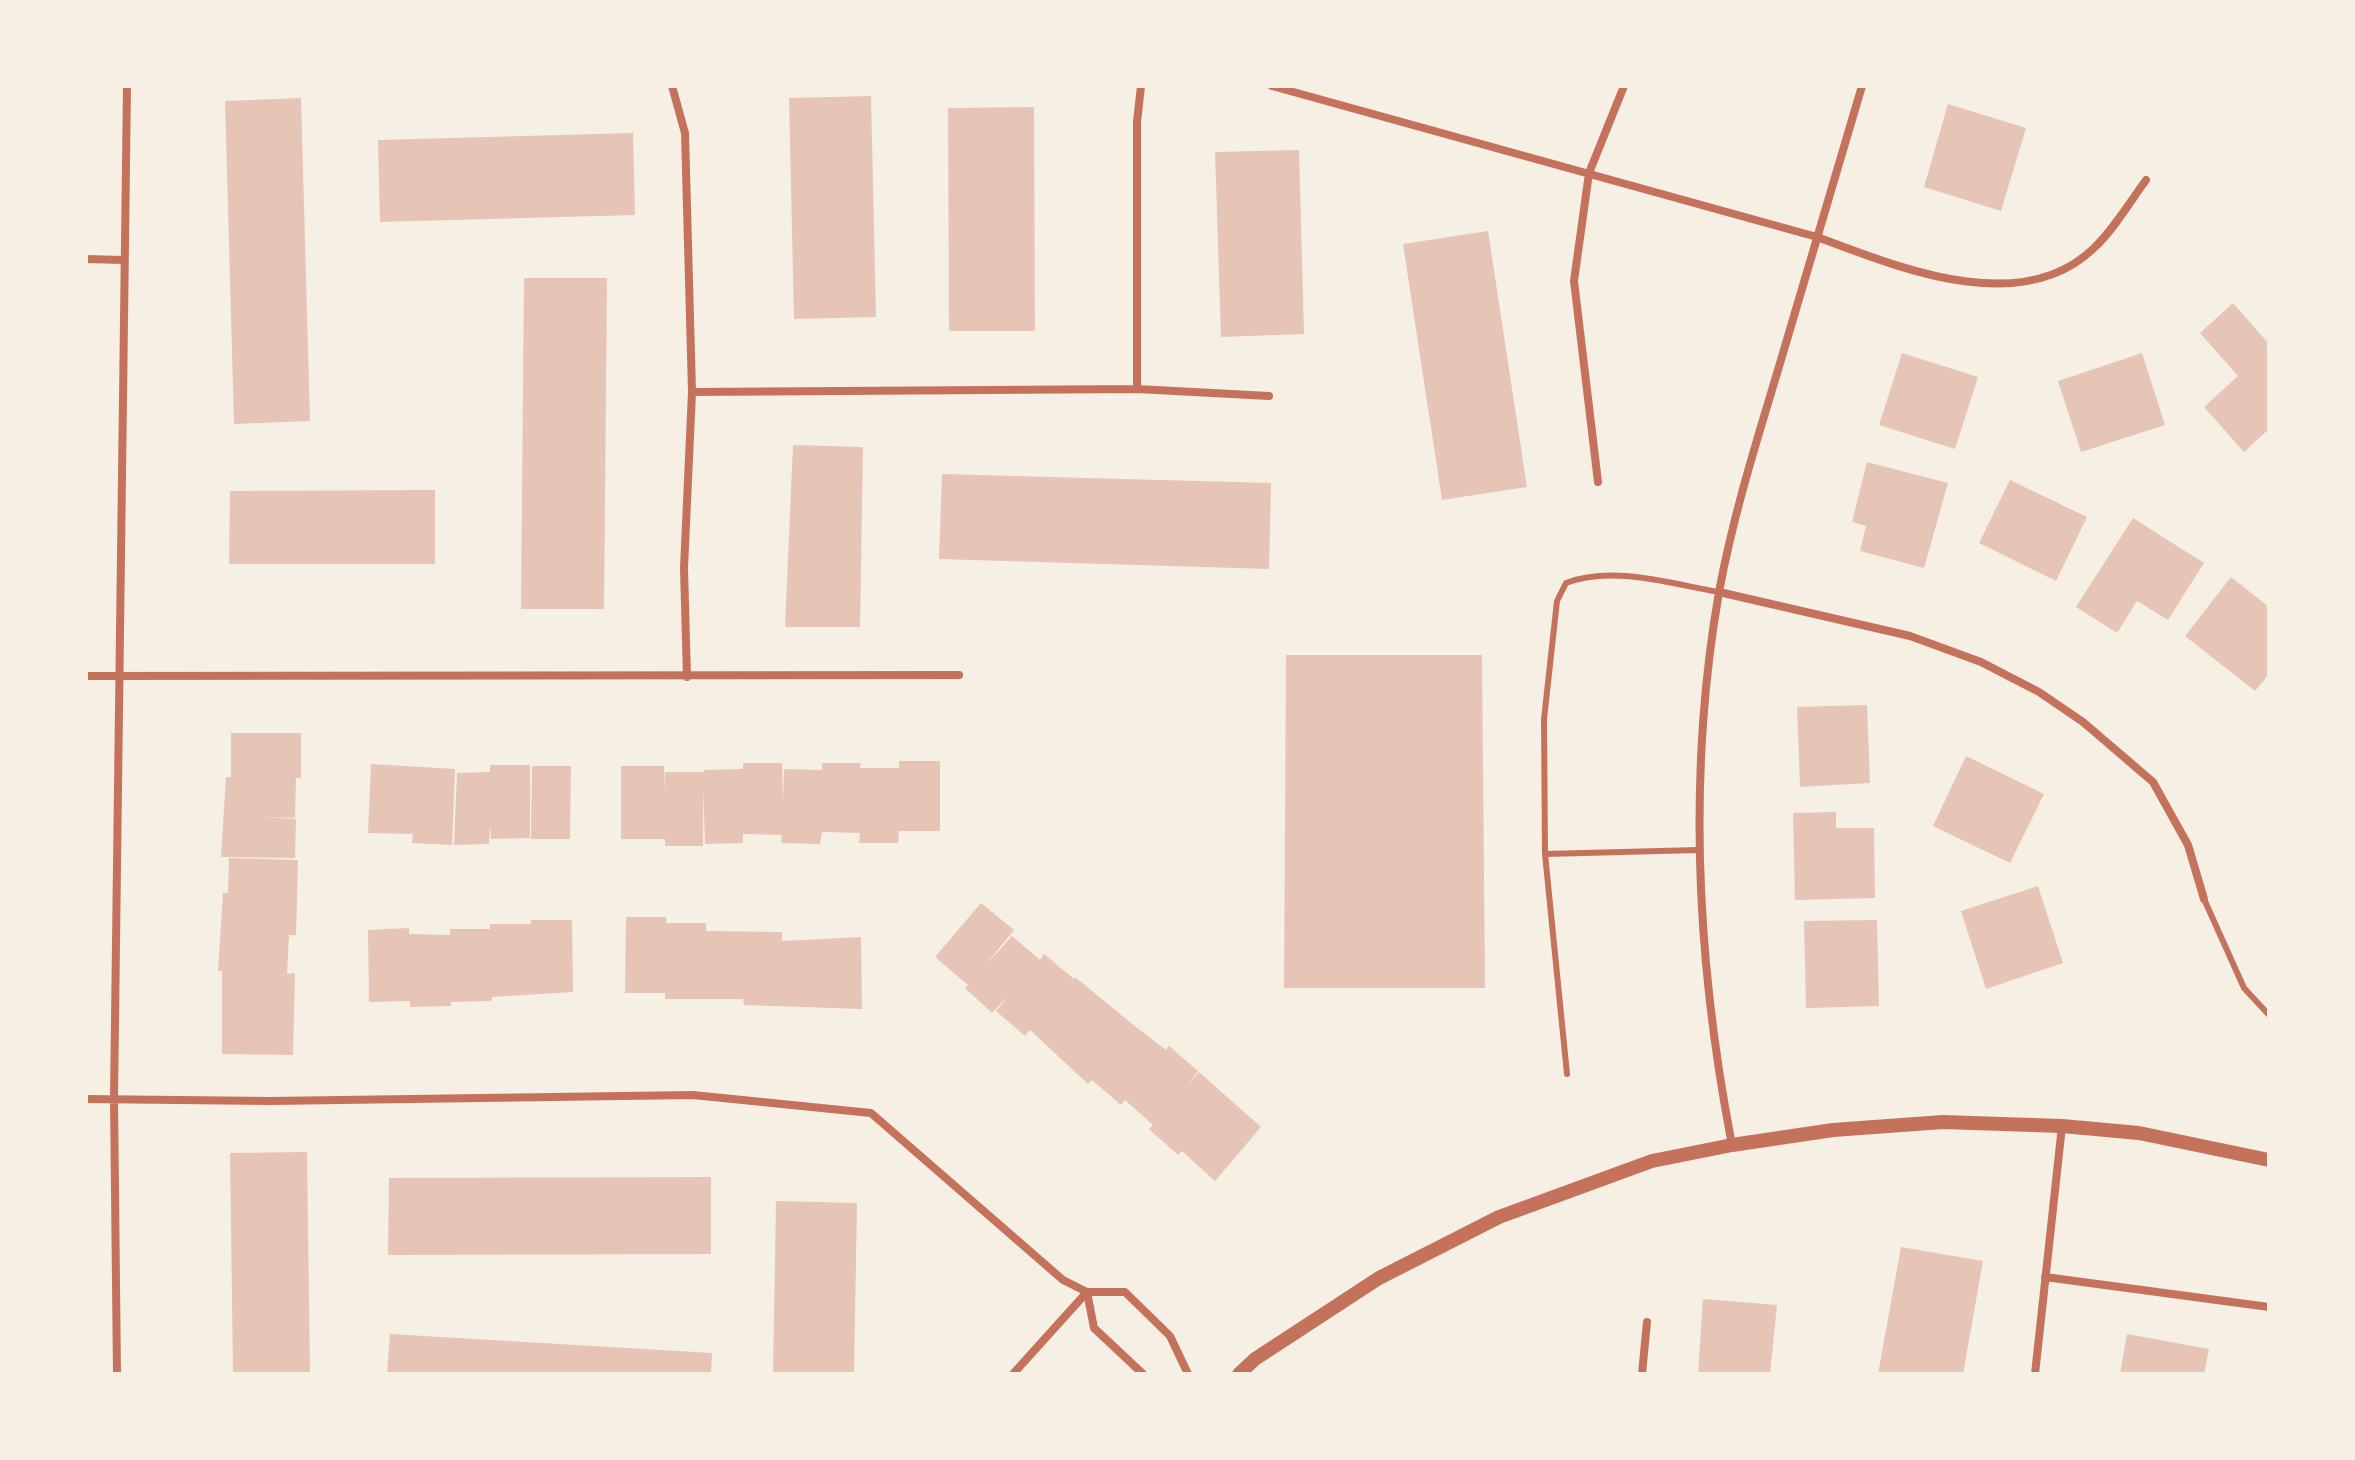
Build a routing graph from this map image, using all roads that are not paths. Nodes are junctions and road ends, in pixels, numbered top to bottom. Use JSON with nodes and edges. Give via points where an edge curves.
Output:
{"nodes":[{"id":1,"x":127,"y":86,"type":"edge"},
{"id":2,"x":672,"y":86,"type":"edge"},
{"id":3,"x":1141,"y":86,"type":"edge"},
{"id":4,"x":1272,"y":86,"type":"edge"},
{"id":5,"x":1624,"y":86,"type":"edge"},
{"id":6,"x":1862,"y":86,"type":"edge"},
{"id":7,"x":1589,"y":173,"type":"junction"},
{"id":8,"x":2146,"y":180,"type":"dead end"},
{"id":9,"x":1817,"y":237,"type":"junction"},
{"id":10,"x":86,"y":259,"type":"edge"},
{"id":11,"x":123,"y":260,"type":"junction"},
{"id":12,"x":1137,"y":389,"type":"junction"},
{"id":13,"x":692,"y":392,"type":"junction"},
{"id":14,"x":1269,"y":396,"type":"dead end"},
{"id":15,"x":1598,"y":482,"type":"dead end"},
{"id":16,"x":1719,"y":592,"type":"junction"},
{"id":17,"x":959,"y":675,"type":"dead end"},
{"id":18,"x":86,"y":676,"type":"edge"},
{"id":19,"x":119,"y":677,"type":"junction"},
{"id":20,"x":687,"y":677,"type":"junction"},
{"id":21,"x":1698,"y":850,"type":"junction"},
{"id":22,"x":1545,"y":854,"type":"junction"},
{"id":23,"x":2204,"y":899,"type":"joint"},
{"id":24,"x":2269,"y":1015,"type":"edge"},
{"id":25,"x":1567,"y":1074,"type":"dead end"},
{"id":26,"x":86,"y":1099,"type":"edge"},
{"id":27,"x":114,"y":1099,"type":"junction"},
{"id":28,"x":2062,"y":1126,"type":"junction"},
{"id":29,"x":1732,"y":1145,"type":"junction"},
{"id":30,"x":2269,"y":1160,"type":"edge"},
{"id":31,"x":2045,"y":1277,"type":"junction"},
{"id":32,"x":1087,"y":1292,"type":"junction"},
{"id":33,"x":2269,"y":1307,"type":"edge"},
{"id":34,"x":1647,"y":1322,"type":"dead end"},
{"id":35,"x":117,"y":1374,"type":"edge"},
{"id":36,"x":1013,"y":1374,"type":"edge"},
{"id":37,"x":1143,"y":1374,"type":"edge"},
{"id":38,"x":1188,"y":1374,"type":"edge"},
{"id":39,"x":1239,"y":1374,"type":"edge"},
{"id":40,"x":1642,"y":1374,"type":"edge"},
{"id":41,"x":2035,"y":1374,"type":"edge"}],
"edges":[{"from":1,"to":11,"type":"street"},
{"from":2,"to":13,"type":"street","via":[[685,133]]},
{"from":3,"to":12,"type":"street"},
{"from":4,"to":7,"type":"street"},
{"from":5,"to":7,"type":"street"},
{"from":6,"to":9,"type":"street"},
{"from":7,"to":9,"type":"street"},
{"from":7,"to":15,"type":"street","via":[[1574,281]]},
{"from":8,"to":9,"type":"street","via":[[2094,249],[2060,272],[2032,282],[1997,286],[1899,267]]},
{"from":9,"to":16,"type":"street","via":[[1740,497]]},
{"from":10,"to":11,"type":"street"},
{"from":11,"to":19,"type":"street"},
{"from":12,"to":13,"type":"street"},
{"from":12,"to":14,"type":"street"},
{"from":13,"to":20,"type":"street","via":[[684,568]]},
{"from":16,"to":21,"type":"street","via":[[1707,684]]},
{"from":16,"to":22,"type":"lane","via":[[1624,576],[1585,576],[1566,583],[1554,616],[1544,719]]},
{"from":16,"to":23,"type":"street","via":[[1910,636],[1981,662],[2039,692],[2153,782],[2188,845]]},
{"from":17,"to":20,"type":"street"},
{"from":18,"to":19,"type":"street"},
{"from":19,"to":20,"type":"street"},
{"from":19,"to":27,"type":"street"},
{"from":21,"to":22,"type":"lane"},
{"from":21,"to":29,"type":"street","via":[[1705,958]]},
{"from":22,"to":25,"type":"lane"},
{"from":23,"to":24,"type":"lane","via":[[2244,988]]},
{"from":26,"to":27,"type":"street"},
{"from":27,"to":32,"type":"street","via":[[693,1095],[871,1113],[1063,1280]]},
{"from":27,"to":35,"type":"street"},
{"from":28,"to":29,"type":"street","via":[[1943,1122]]},
{"from":28,"to":30,"type":"street","via":[[2139,1133]]},
{"from":28,"to":31,"type":"street"},
{"from":29,"to":39,"type":"street","via":[[1652,1161],[1499,1217],[1379,1278]]},
{"from":31,"to":33,"type":"street"},
{"from":31,"to":41,"type":"street"},
{"from":32,"to":36,"type":"street"},
{"from":32,"to":37,"type":"street","via":[[1094,1328]]},
{"from":32,"to":38,"type":"street","via":[[1125,1292],[1170,1336]]},
{"from":34,"to":40,"type":"street"}]}
